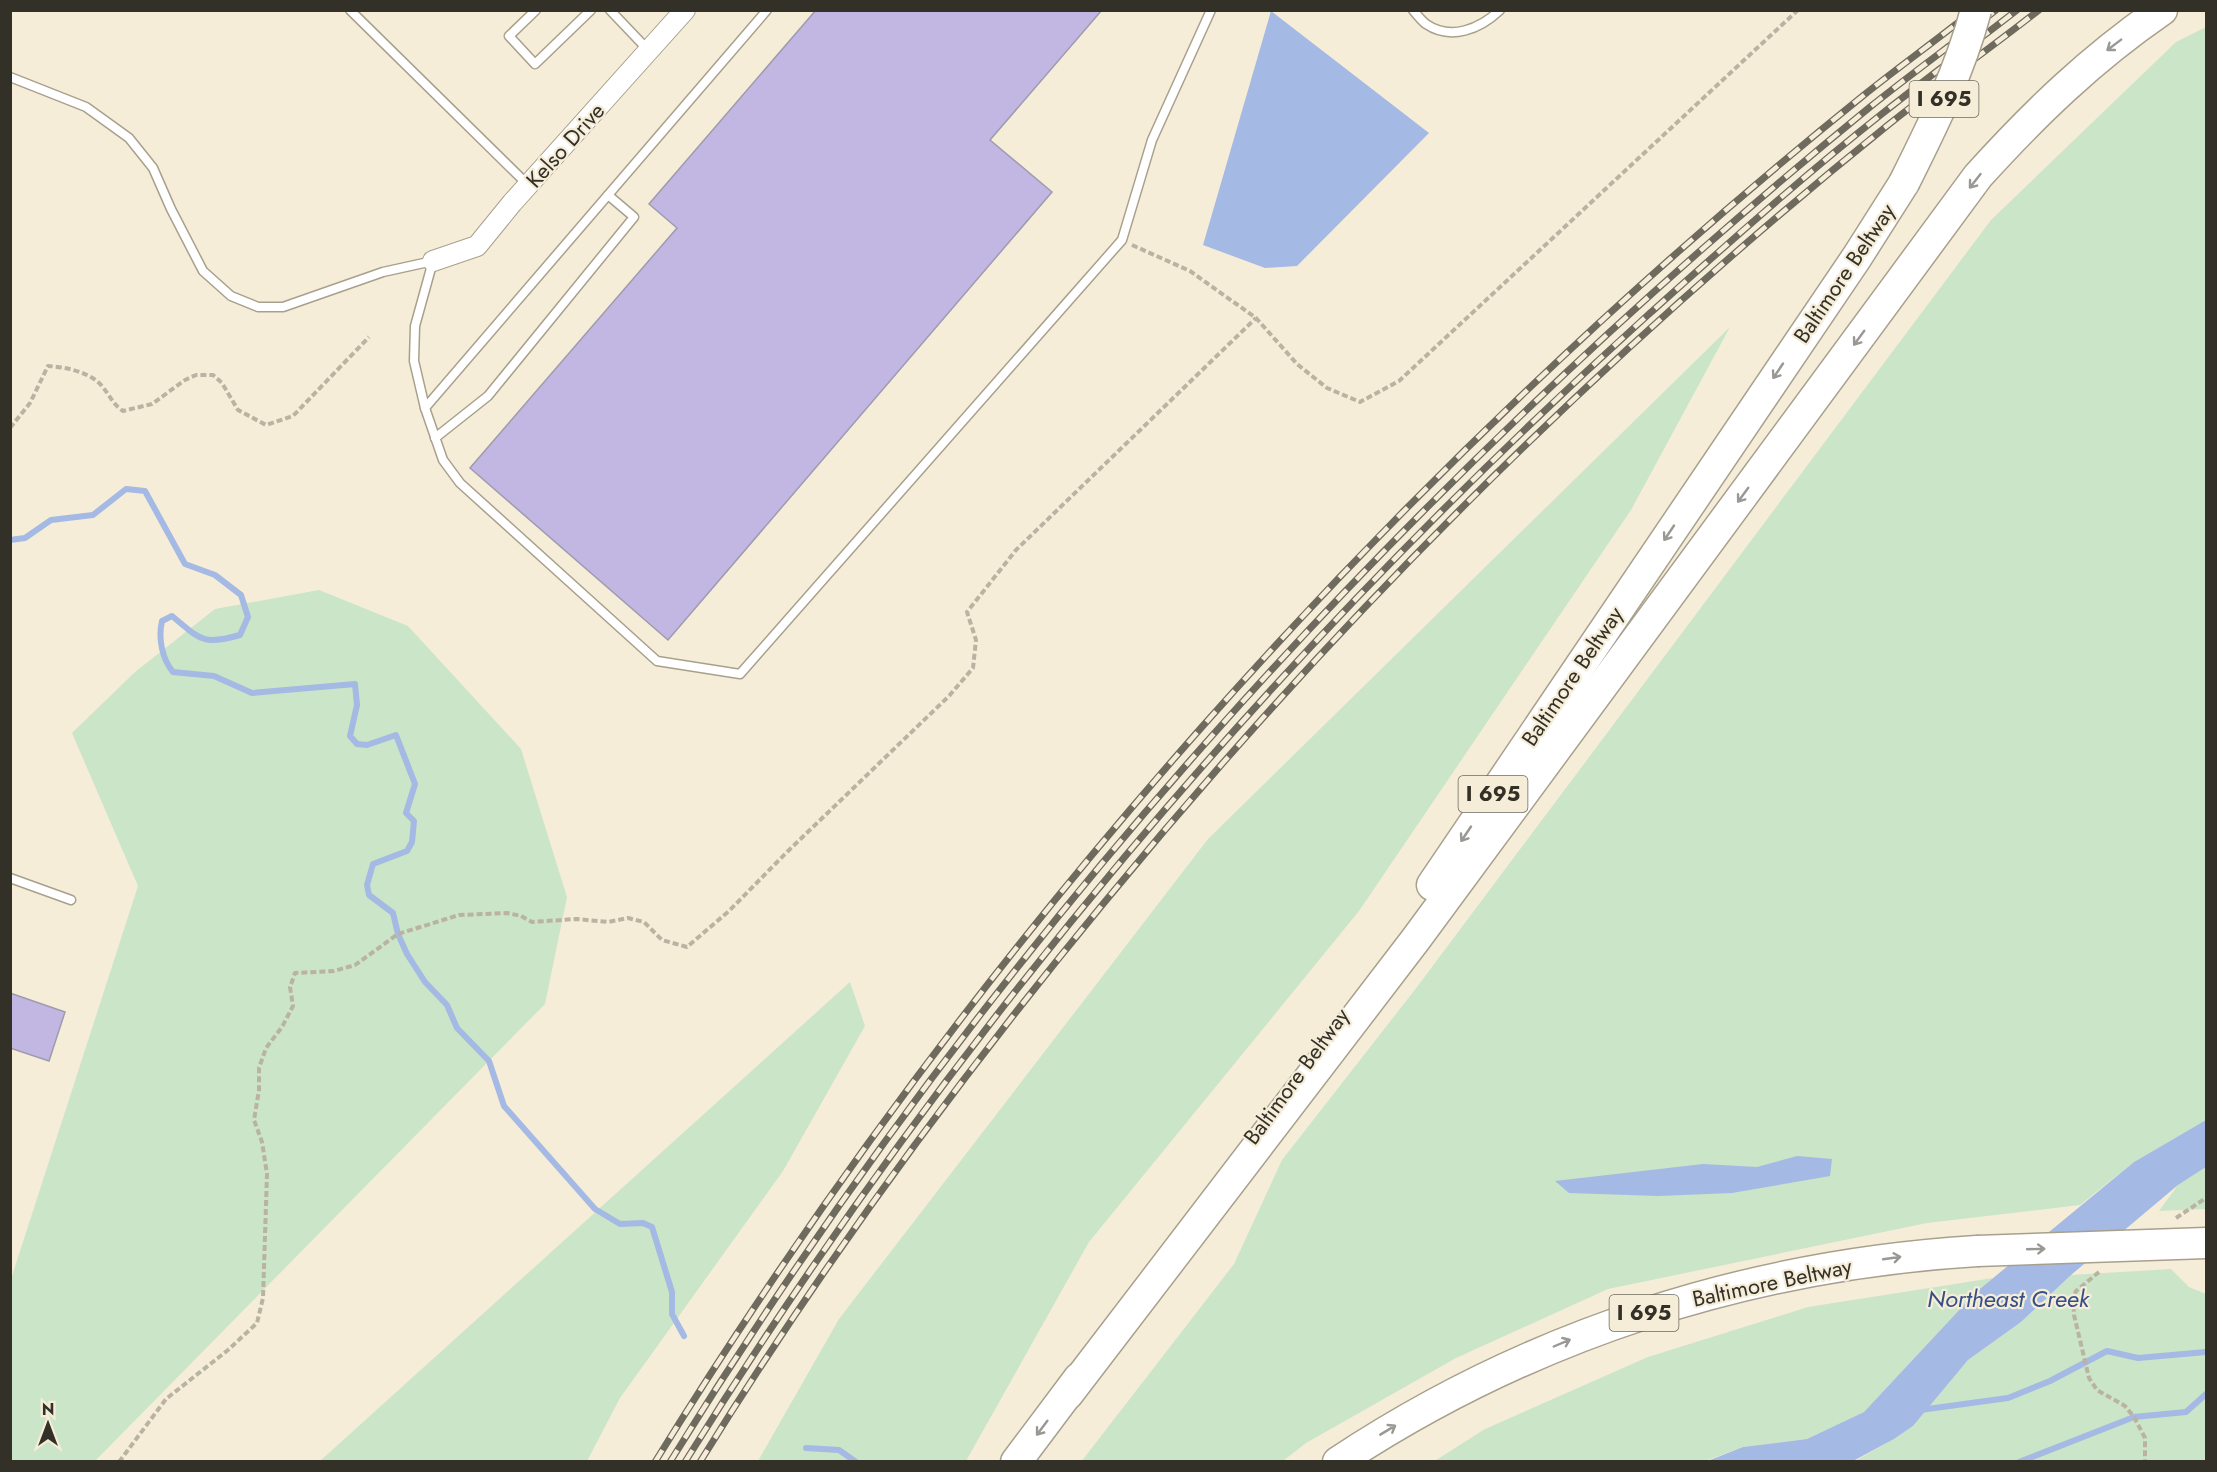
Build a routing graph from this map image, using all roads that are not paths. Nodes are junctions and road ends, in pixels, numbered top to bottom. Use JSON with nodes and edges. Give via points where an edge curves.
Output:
{"nodes":[{"id":1,"x":350,"y":10,"type":"edge"},
{"id":2,"x":536,"y":10,"type":"edge"},
{"id":3,"x":591,"y":10,"type":"edge"},
{"id":4,"x":610,"y":10,"type":"edge"},
{"id":5,"x":685,"y":10,"type":"edge"},
{"id":6,"x":767,"y":10,"type":"edge"},
{"id":7,"x":1211,"y":10,"type":"edge"},
{"id":8,"x":1413,"y":10,"type":"edge"},
{"id":9,"x":1500,"y":10,"type":"edge"},
{"id":10,"x":1976,"y":10,"type":"edge"},
{"id":11,"x":2162,"y":10,"type":"edge"},
{"id":12,"x":649,"y":51,"type":"junction"},
{"id":13,"x":10,"y":77,"type":"edge"},
{"id":14,"x":528,"y":185,"type":"junction"},
{"id":15,"x":608,"y":195,"type":"junction"},
{"id":16,"x":433,"y":261,"type":"junction"},
{"id":17,"x":425,"y":408,"type":"junction"},
{"id":18,"x":435,"y":438,"type":"junction"},
{"id":19,"x":10,"y":878,"type":"edge"},
{"id":20,"x":71,"y":900,"type":"dead end"},
{"id":21,"x":2206,"y":1243,"type":"edge"},
{"id":22,"x":1068,"y":1394,"type":"junction"},
{"id":23,"x":1017,"y":1461,"type":"edge"},
{"id":24,"x":1338,"y":1461,"type":"edge"}],
"edges":[{"from":1,"to":14,"type":"lane"},
{"from":2,"to":3,"type":"lane","via":[[509,36],[535,64]]},
{"from":4,"to":12,"type":"lane"},
{"from":5,"to":12,"type":"street","name":"Kelso Drive"},
{"from":6,"to":15,"type":"lane"},
{"from":7,"to":18,"type":"lane","via":[[1152,140],[1122,240],[740,674],[657,661],[460,483],[443,460]]},
{"from":8,"to":9,"type":"lane","via":[[1427,25],[1451,33],[1472,30]]},
{"from":10,"to":22,"type":"highway","name":"Baltimore Beltway","number":"I 695","one_way":true,"bridge":true,"via":[[1960,62],[1935,120],[1904,183],[1857,257],[1403,928]]},
{"from":11,"to":22,"type":"highway","one_way":true,"via":[[2062,88],[1978,176],[1416,939]]},
{"from":12,"to":14,"type":"street","name":"Kelso Drive"},
{"from":13,"to":16,"type":"lane","via":[[86,106],[129,138],[153,168],[203,271],[231,296],[258,307],[283,307],[383,272]]},
{"from":14,"to":16,"type":"street","name":"Kelso Drive","via":[[477,246]]},
{"from":15,"to":17,"type":"lane"},
{"from":15,"to":18,"type":"lane","via":[[634,217],[488,396]]},
{"from":16,"to":17,"type":"lane","via":[[415,326],[414,361]]},
{"from":17,"to":18,"type":"lane"},
{"from":19,"to":20,"type":"lane"},
{"from":24,"to":21,"type":"highway","name":"Baltimore Beltway","number":"I 695","one_way":true,"bridge":true,"via":[[1428,1406],[1502,1370],[1631,1317],[1712,1293],[1781,1277],[1918,1255]]},
{"from":22,"to":23,"type":"highway","name":"Baltimore Beltway","number":"I 695","one_way":true}]}
